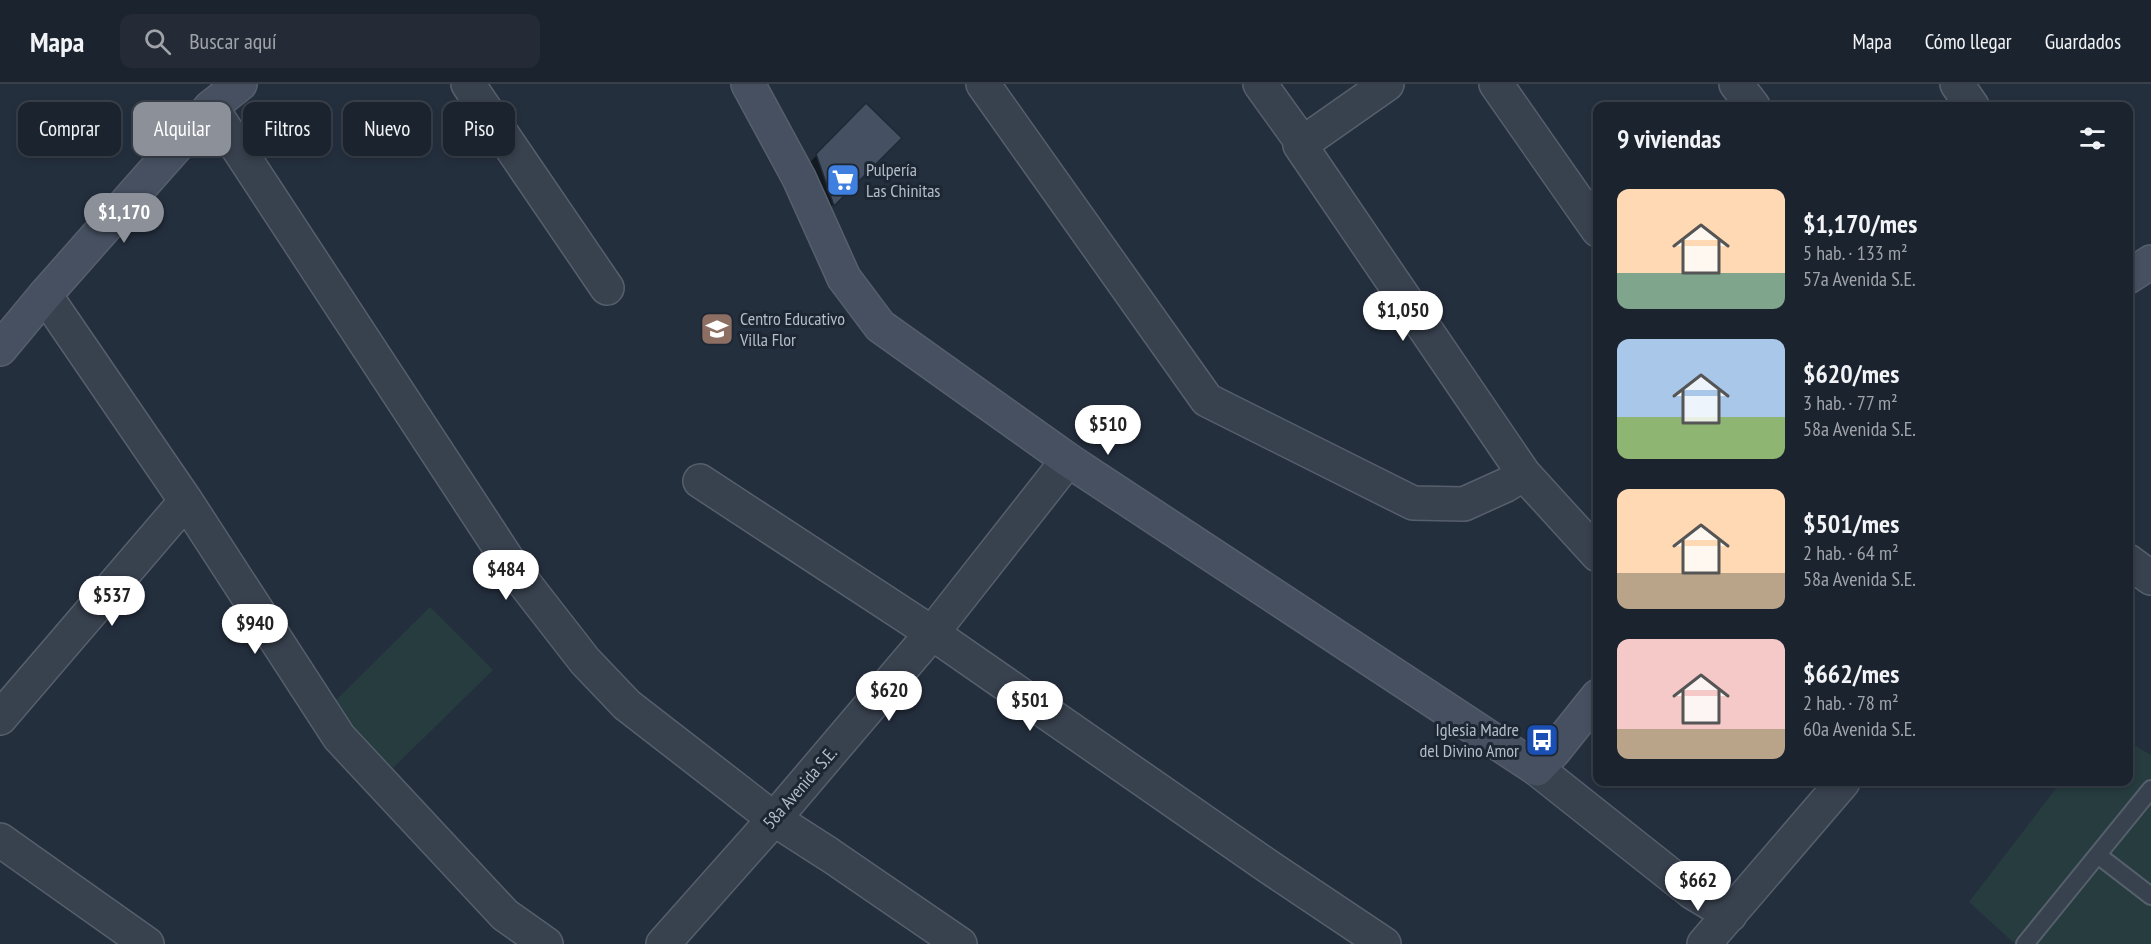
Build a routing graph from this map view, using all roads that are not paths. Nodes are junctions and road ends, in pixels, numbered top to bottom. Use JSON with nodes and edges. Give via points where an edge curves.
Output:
{"nodes":[{"id":1,"x":240,"y":84,"type":"edge"},
{"id":2,"x":468,"y":84,"type":"edge"},
{"id":3,"x":748,"y":84,"type":"edge"},
{"id":4,"x":983,"y":84,"type":"edge"},
{"id":5,"x":1260,"y":84,"type":"edge"},
{"id":6,"x":1387,"y":84,"type":"edge"},
{"id":7,"x":1496,"y":84,"type":"edge"},
{"id":8,"x":1736,"y":84,"type":"edge"},
{"id":9,"x":1957,"y":84,"type":"edge"},
{"id":10,"x":217,"y":102,"type":"edge"},
{"id":11,"x":1750,"y":102,"type":"edge"},
{"id":12,"x":1969,"y":102,"type":"edge"},
{"id":13,"x":231,"y":138,"type":"edge"},
{"id":14,"x":1300,"y":145,"type":"junction"},
{"id":15,"x":168,"y":156,"type":"edge"},
{"id":16,"x":1593,"y":223,"type":"edge"},
{"id":17,"x":607,"y":288,"type":"dead end"},
{"id":18,"x":45,"y":295,"type":"junction"},
{"id":19,"x":0,"y":349,"type":"edge"},
{"id":20,"x":1068,"y":460,"type":"junction"},
{"id":21,"x":1524,"y":474,"type":"junction"},
{"id":22,"x":700,"y":481,"type":"dead end"},
{"id":23,"x":186,"y":501,"type":"junction"},
{"id":24,"x":1593,"y":550,"type":"edge"},
{"id":25,"x":2133,"y":565,"type":"edge"},
{"id":26,"x":2151,"y":578,"type":"edge"},
{"id":27,"x":932,"y":633,"type":"junction"},
{"id":28,"x":1593,"y":702,"type":"edge"},
{"id":29,"x":0,"y":718,"type":"edge"},
{"id":30,"x":1537,"y":769,"type":"junction"},
{"id":31,"x":1840,"y":786,"type":"edge"},
{"id":32,"x":2151,"y":789,"type":"edge"},
{"id":33,"x":774,"y":819,"type":"junction"},
{"id":34,"x":0,"y":840,"type":"edge"},
{"id":35,"x":2099,"y":856,"type":"junction"},
{"id":36,"x":2151,"y":896,"type":"edge"},
{"id":37,"x":1730,"y":915,"type":"junction"},
{"id":38,"x":147,"y":944,"type":"edge"},
{"id":39,"x":546,"y":944,"type":"edge"},
{"id":40,"x":663,"y":944,"type":"edge"},
{"id":41,"x":960,"y":944,"type":"edge"},
{"id":42,"x":1384,"y":944,"type":"edge"},
{"id":43,"x":1704,"y":944,"type":"edge"},
{"id":44,"x":2025,"y":944,"type":"edge"}],
"edges":[{"from":1,"to":10,"type":"street"},
{"from":2,"to":17,"type":"street"},
{"from":3,"to":20,"type":"street","via":[[800,178],[844,278],[880,327]]},
{"from":4,"to":21,"type":"street","via":[[1207,400],[1413,503],[1464,504]]},
{"from":5,"to":14,"type":"street","via":[[1301,141]]},
{"from":6,"to":14,"type":"street"},
{"from":7,"to":16,"type":"street"},
{"from":8,"to":11,"type":"street"},
{"from":9,"to":12,"type":"street"},
{"from":13,"to":33,"type":"street","via":[[515,571],[585,661],[627,705]]},
{"from":14,"to":21,"type":"street"},
{"from":15,"to":18,"type":"street"},
{"from":18,"to":19,"type":"street"},
{"from":18,"to":23,"type":"street"},
{"from":20,"to":27,"type":"street","name":"58a Avenida S.E."},
{"from":20,"to":30,"type":"street"},
{"from":21,"to":24,"type":"street"},
{"from":22,"to":27,"type":"street"},
{"from":23,"to":29,"type":"street"},
{"from":23,"to":39,"type":"street","via":[[339,737],[506,915]]},
{"from":25,"to":26,"type":"street"},
{"from":27,"to":33,"type":"street","name":"58a Avenida S.E."},
{"from":27,"to":42,"type":"street"},
{"from":28,"to":30,"type":"street"},
{"from":30,"to":37,"type":"street","via":[[1692,891]]},
{"from":31,"to":37,"type":"street"},
{"from":32,"to":35,"type":"lane"},
{"from":33,"to":40,"type":"street","name":"58a Avenida S.E."},
{"from":33,"to":41,"type":"street"},
{"from":34,"to":38,"type":"street"},
{"from":35,"to":36,"type":"lane"},
{"from":35,"to":44,"type":"lane"},
{"from":37,"to":43,"type":"street"}]}
